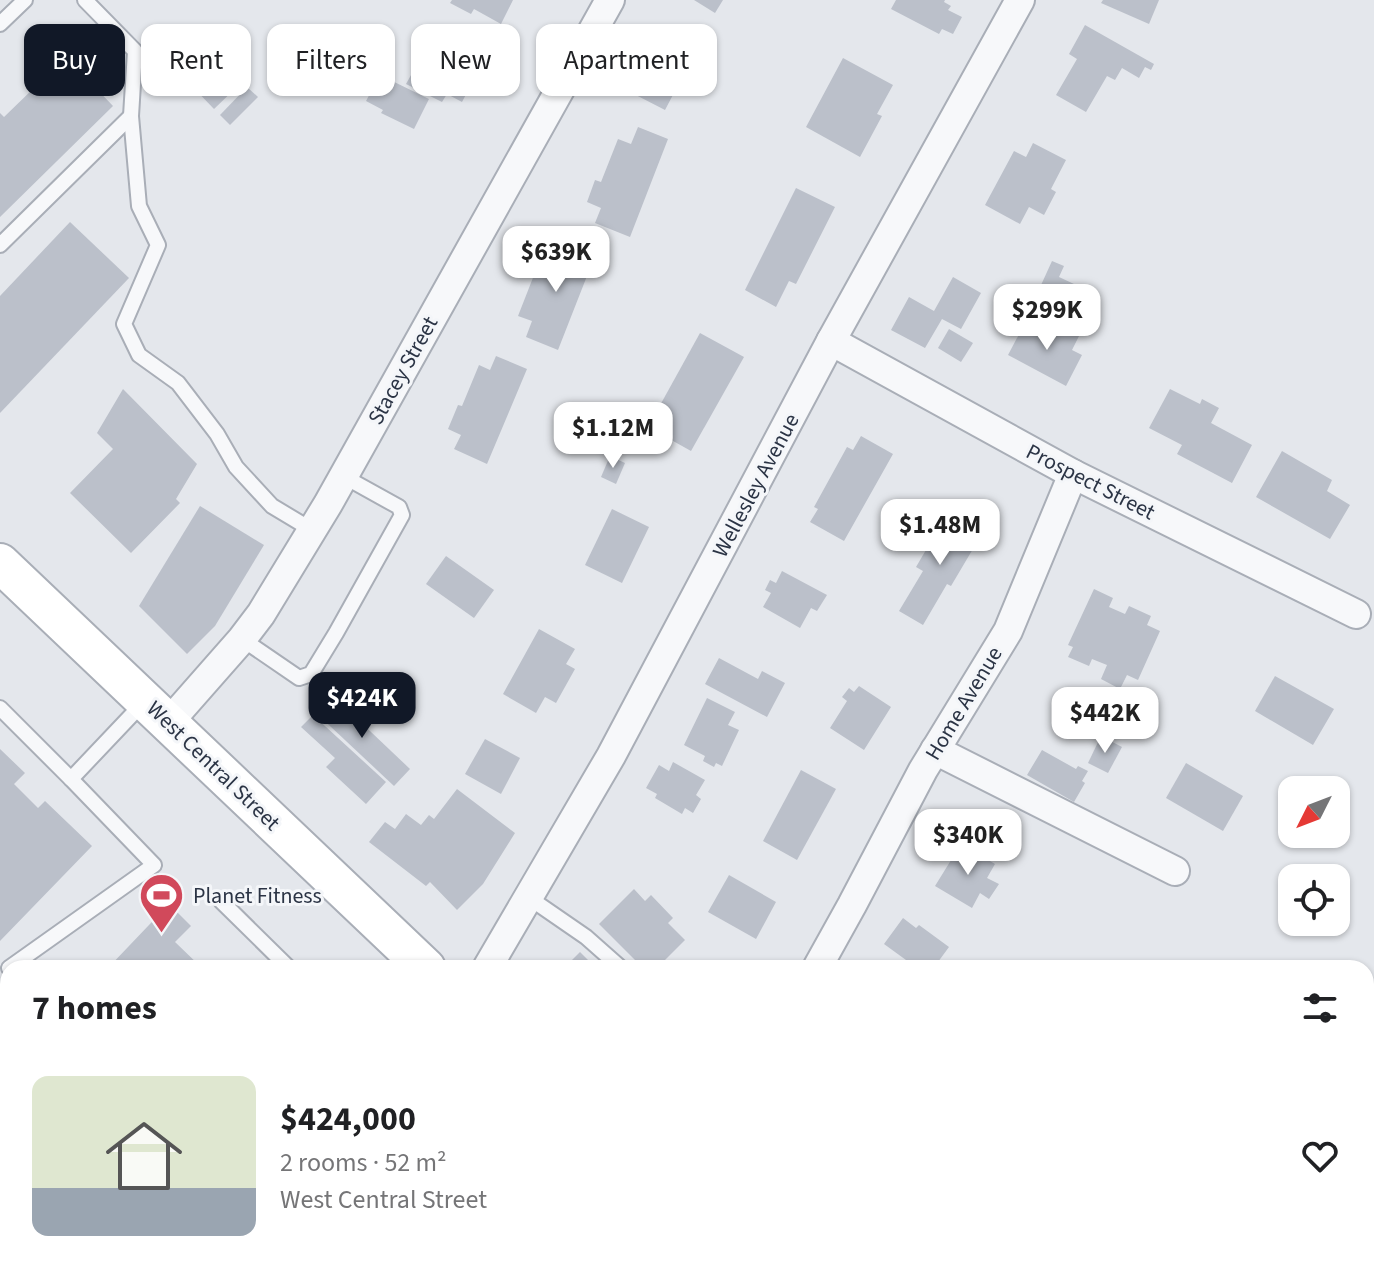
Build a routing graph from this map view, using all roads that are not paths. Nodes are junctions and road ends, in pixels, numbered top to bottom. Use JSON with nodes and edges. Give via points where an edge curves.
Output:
{"nodes":[{"id":1,"x":25,"y":0,"type":"edge"},
{"id":2,"x":85,"y":0,"type":"edge"},
{"id":3,"x":610,"y":0,"type":"edge"},
{"id":4,"x":1020,"y":0,"type":"edge"},
{"id":5,"x":0,"y":24,"type":"edge"},
{"id":6,"x":131,"y":116,"type":"junction"},
{"id":7,"x":0,"y":245,"type":"edge"},
{"id":8,"x":831,"y":341,"type":"junction"},
{"id":9,"x":1073,"y":474,"type":"junction"},
{"id":10,"x":343,"y":476,"type":"junction"},
{"id":11,"x":312,"y":530,"type":"junction"},
{"id":12,"x":0,"y":563,"type":"edge"},
{"id":13,"x":1356,"y":614,"type":"dead end"},
{"id":14,"x":242,"y":639,"type":"junction"},
{"id":15,"x":0,"y":708,"type":"edge"},
{"id":16,"x":158,"y":711,"type":"junction"},
{"id":17,"x":935,"y":750,"type":"junction"},
{"id":18,"x":71,"y":779,"type":"junction"},
{"id":19,"x":1175,"y":871,"type":"dead end"},
{"id":20,"x":528,"y":897,"type":"junction"},
{"id":21,"x":221,"y":901,"type":"dead end"},
{"id":22,"x":20,"y":960,"type":"edge"},
{"id":23,"x":281,"y":960,"type":"edge"},
{"id":24,"x":418,"y":960,"type":"edge"},
{"id":25,"x":492,"y":960,"type":"edge"},
{"id":26,"x":612,"y":960,"type":"edge"},
{"id":27,"x":821,"y":960,"type":"edge"}],
"edges":[{"from":1,"to":5,"type":"lane"},
{"from":2,"to":6,"type":"lane","via":[[135,51]]},
{"from":3,"to":10,"type":"street","name":"Stacey Street"},
{"from":4,"to":8,"type":"street","name":"Wellesley Avenue"},
{"from":6,"to":7,"type":"lane"},
{"from":6,"to":11,"type":"lane","via":[[139,206],[158,245],[124,324],[139,355],[178,383],[236,467],[272,506]]},
{"from":8,"to":9,"type":"street","name":"Prospect Street"},
{"from":8,"to":20,"type":"street","name":"Wellesley Avenue","via":[[611,756]]},
{"from":9,"to":13,"type":"street","name":"Prospect Street"},
{"from":9,"to":17,"type":"street","name":"Home Avenue","via":[[1008,631]]},
{"from":10,"to":11,"type":"street","name":"Stacey Street"},
{"from":10,"to":14,"type":"lane","via":[[399,507],[402,515],[311,674],[299,678]]},
{"from":11,"to":14,"type":"street","name":"Stacey Street"},
{"from":12,"to":16,"type":"main road","name":"West Central Street"},
{"from":14,"to":16,"type":"street","name":"Stacey Street"},
{"from":15,"to":18,"type":"lane"},
{"from":16,"to":18,"type":"lane"},
{"from":16,"to":24,"type":"main road","name":"West Central Street"},
{"from":17,"to":19,"type":"street"},
{"from":17,"to":27,"type":"street","name":"Home Avenue"},
{"from":18,"to":22,"type":"lane","via":[[154,865]]},
{"from":20,"to":25,"type":"street","name":"Wellesley Avenue"},
{"from":20,"to":26,"type":"lane"},
{"from":21,"to":23,"type":"lane"}]}
